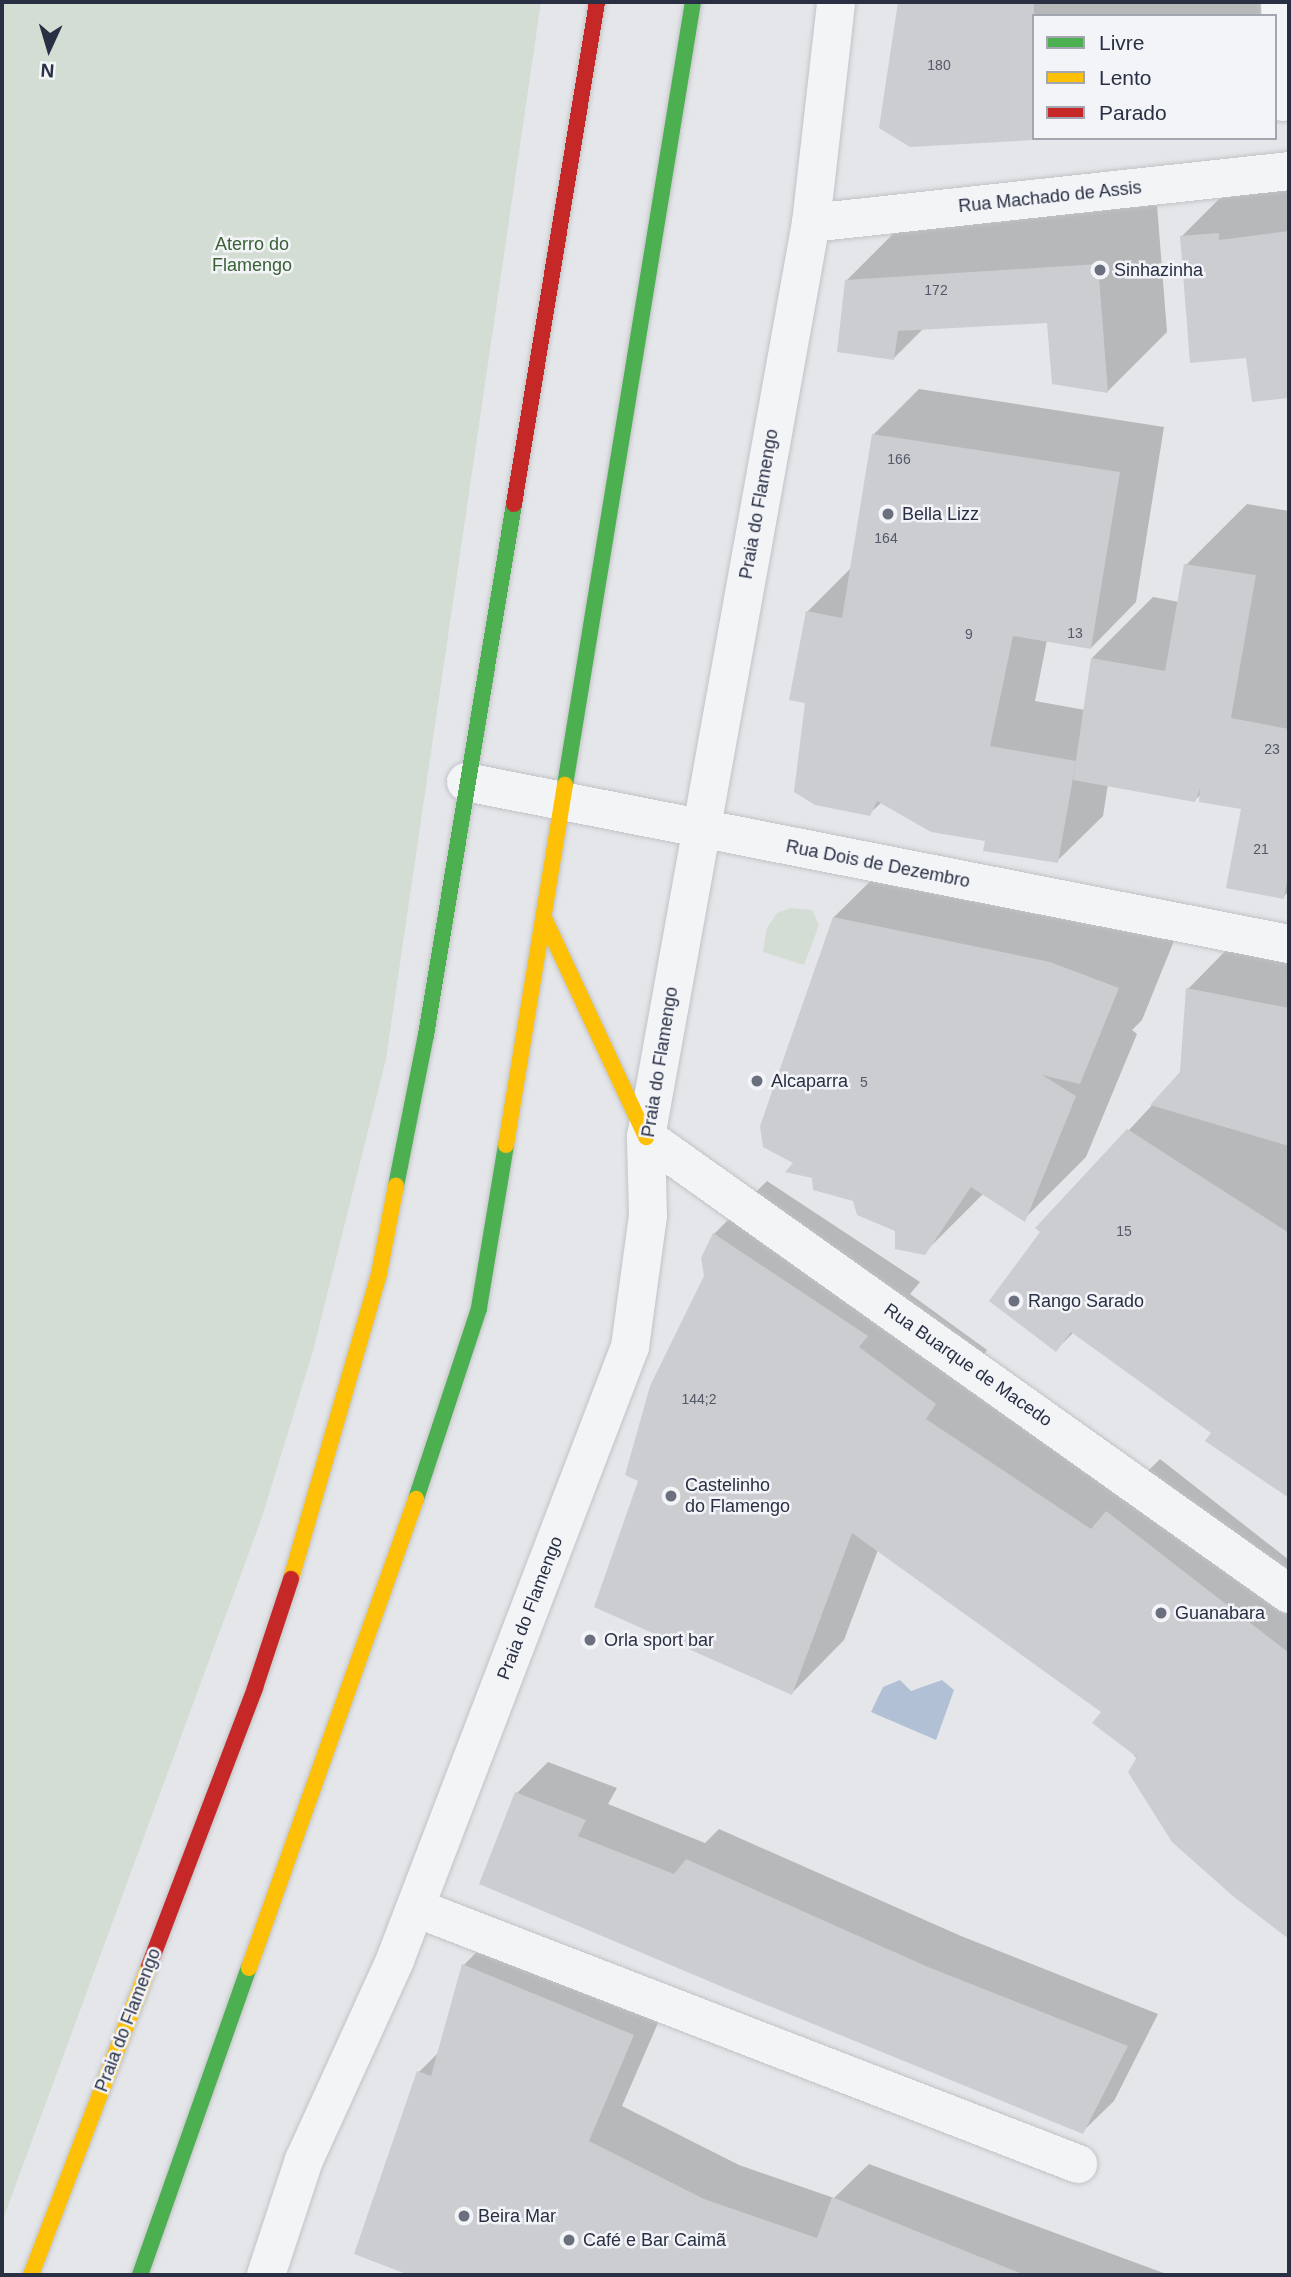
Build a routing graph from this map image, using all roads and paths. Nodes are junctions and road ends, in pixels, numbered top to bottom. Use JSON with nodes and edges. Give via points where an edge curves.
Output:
{"nodes":[{"id":1,"x":597,"y":2,"type":"edge"},
{"id":2,"x":693,"y":2,"type":"edge"},
{"id":3,"x":836,"y":2,"type":"edge"},
{"id":4,"x":1280,"y":2,"type":"edge"},
{"id":5,"x":1283,"y":102,"type":"dead end"},
{"id":6,"x":1289,"y":171,"type":"edge"},
{"id":7,"x":811,"y":223,"type":"junction"},
{"id":8,"x":466,"y":782,"type":"junction"},
{"id":9,"x":560,"y":800,"type":"junction"},
{"id":10,"x":699,"y":828,"type":"junction"},
{"id":11,"x":544,"y":918,"type":"junction"},
{"id":12,"x":1289,"y":944,"type":"edge"},
{"id":13,"x":646,"y":1137,"type":"junction"},
{"id":14,"x":1289,"y":1594,"type":"edge"},
{"id":15,"x":416,"y":1908,"type":"junction"},
{"id":16,"x":1078,"y":2164,"type":"dead end"},
{"id":17,"x":31,"y":2275,"type":"edge"},
{"id":18,"x":140,"y":2275,"type":"edge"},
{"id":19,"x":266,"y":2275,"type":"edge"}],
"edges":[{"from":1,"to":8,"type":"main road","name":"Praia do Flamengo"},
{"from":2,"to":9,"type":"main road"},
{"from":3,"to":7,"type":"street","name":"Praia do Flamengo"},
{"from":4,"to":5,"type":"street"},
{"from":6,"to":7,"type":"street","name":"Rua Machado de Assis"},
{"from":7,"to":10,"type":"street","name":"Praia do Flamengo"},
{"from":8,"to":9,"type":"street","name":"Rua Dois de Dezembro"},
{"from":8,"to":17,"type":"main road","name":"Praia do Flamengo","via":[[426,1035],[379,1274],[320,1488],[255,1688]]},
{"from":9,"to":10,"type":"street","name":"Rua Dois de Dezembro"},
{"from":9,"to":11,"type":"main road"},
{"from":10,"to":12,"type":"street","name":"Rua Dois de Dezembro"},
{"from":10,"to":13,"type":"street","name":"Praia do Flamengo"},
{"from":11,"to":13,"type":"main road"},
{"from":11,"to":18,"type":"main road","via":[[479,1308],[426,1471]]},
{"from":13,"to":14,"type":"street","name":"Rua Buarque de Macedo"},
{"from":13,"to":15,"type":"street","name":"Praia do Flamengo","via":[[648,1216],[630,1347]]},
{"from":15,"to":16,"type":"street"},
{"from":15,"to":19,"type":"street","name":"Praia do Flamengo","via":[[304,2160]]}]}
